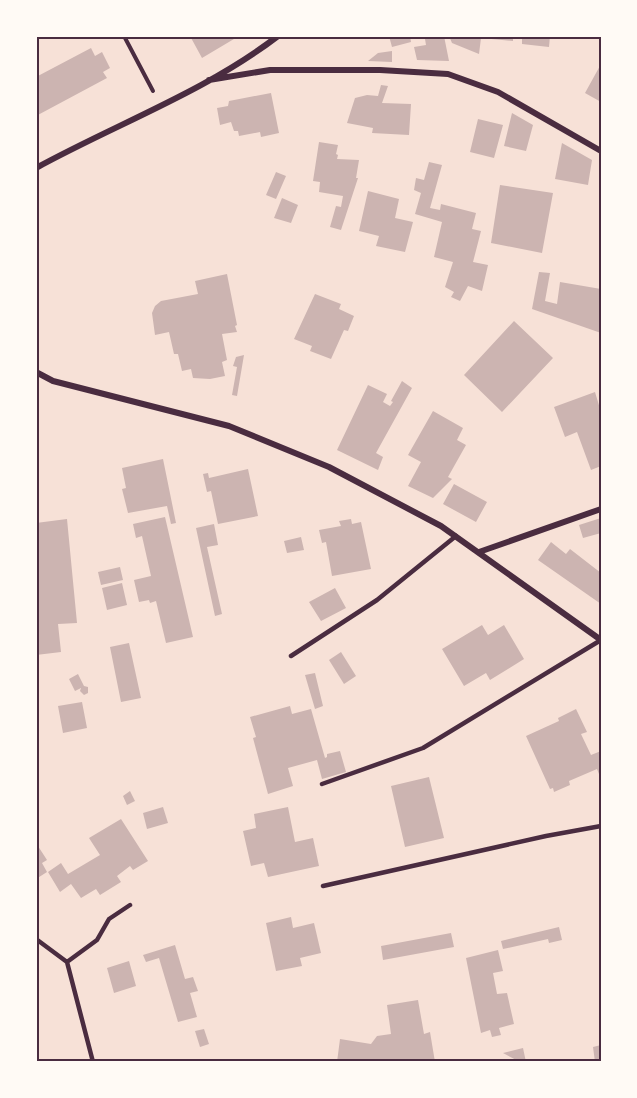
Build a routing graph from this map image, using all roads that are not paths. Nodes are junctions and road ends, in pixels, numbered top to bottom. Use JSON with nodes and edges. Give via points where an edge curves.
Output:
{"nodes":[{"id":1,"x":278,"y":36,"type":"edge"},
{"id":2,"x":209,"y":80,"type":"junction"},
{"id":3,"x":601,"y":151,"type":"edge"},
{"id":4,"x":36,"y":168,"type":"edge"},
{"id":5,"x":36,"y":372,"type":"edge"},
{"id":6,"x":601,"y":509,"type":"edge"},
{"id":7,"x":456,"y":536,"type":"junction"},
{"id":8,"x":479,"y":552,"type":"junction"},
{"id":9,"x":601,"y":640,"type":"edge"},
{"id":10,"x":291,"y":656,"type":"dead end"},
{"id":11,"x":322,"y":784,"type":"dead end"},
{"id":12,"x":601,"y":826,"type":"edge"},
{"id":13,"x":323,"y":886,"type":"dead end"},
{"id":14,"x":130,"y":905,"type":"dead end"},
{"id":15,"x":36,"y":939,"type":"edge"},
{"id":16,"x":67,"y":962,"type":"junction"},
{"id":17,"x":93,"y":1062,"type":"edge"}],
"edges":[{"from":1,"to":2,"type":"street"},
{"from":2,"to":3,"type":"street","via":[[270,70],[448,74],[498,92]]},
{"from":2,"to":4,"type":"street"},
{"from":5,"to":7,"type":"street","via":[[53,381],[229,426],[329,467]]},
{"from":6,"to":8,"type":"street"},
{"from":7,"to":8,"type":"street"},
{"from":7,"to":10,"type":"lane","via":[[377,600]]},
{"from":8,"to":9,"type":"street"},
{"from":9,"to":11,"type":"lane","via":[[423,748]]},
{"from":12,"to":13,"type":"lane"},
{"from":14,"to":16,"type":"lane","via":[[109,919],[97,940]]},
{"from":15,"to":16,"type":"lane"},
{"from":16,"to":17,"type":"lane"}]}
